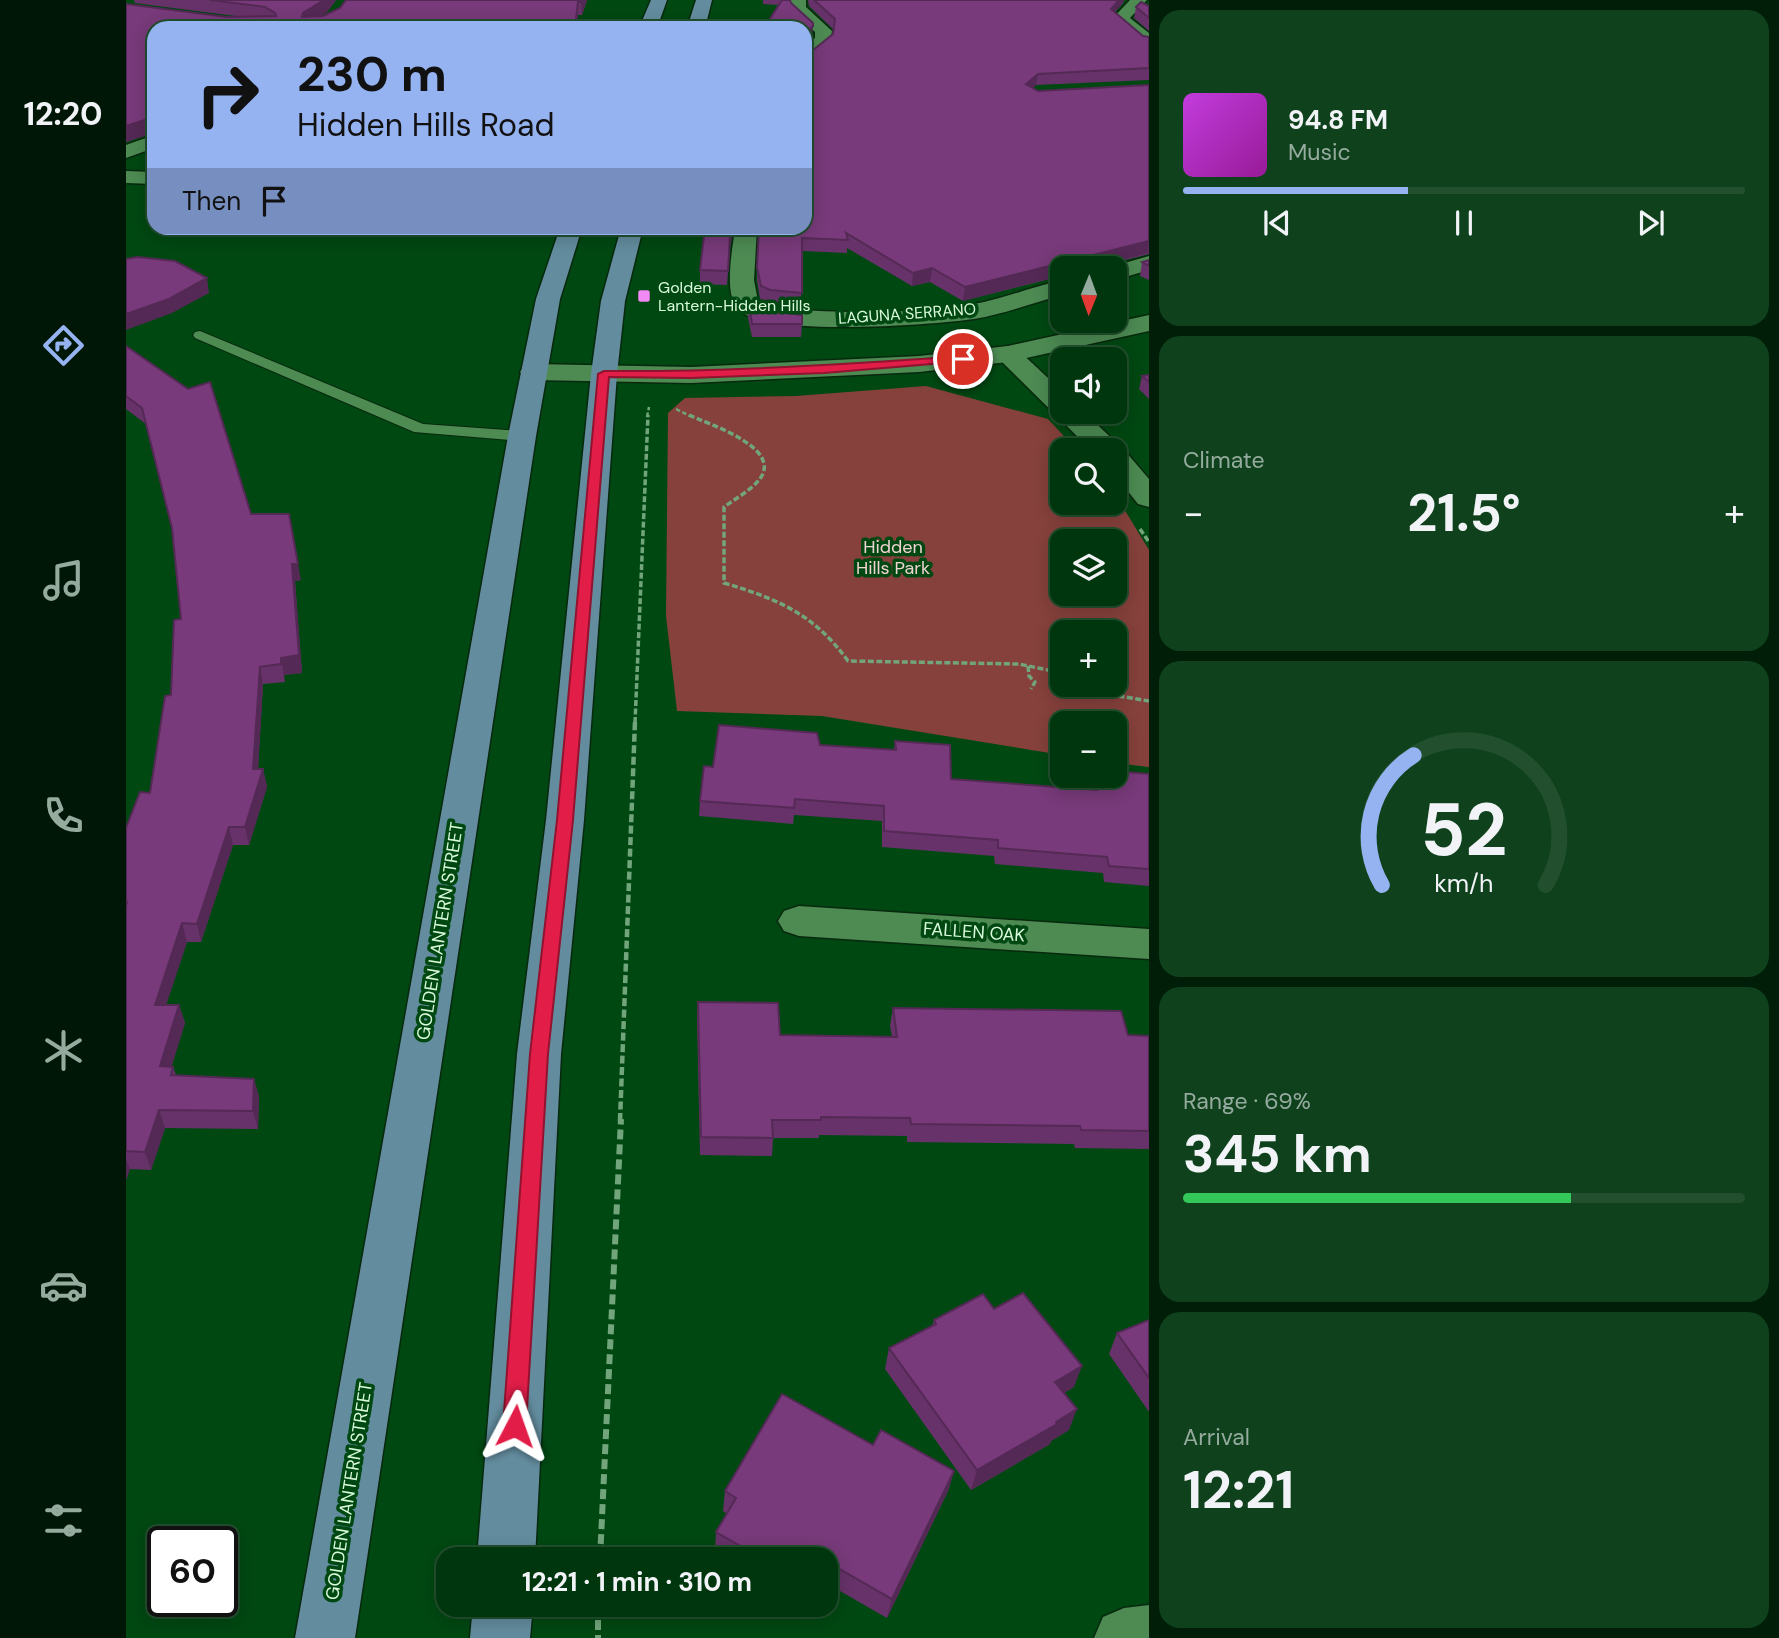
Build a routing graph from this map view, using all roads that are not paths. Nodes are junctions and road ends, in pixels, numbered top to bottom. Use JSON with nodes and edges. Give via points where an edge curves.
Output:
{"nodes":[{"id":1,"x":659,"y":0,"type":"edge"},
{"id":2,"x":704,"y":0,"type":"edge"},
{"id":3,"x":798,"y":0,"type":"edge"},
{"id":4,"x":1139,"y":0,"type":"edge"},
{"id":5,"x":1149,"y":13,"type":"edge"},
{"id":6,"x":1123,"y":15,"type":"junction"},
{"id":7,"x":1149,"y":20,"type":"edge"},
{"id":8,"x":651,"y":21,"type":"edge"},
{"id":9,"x":698,"y":21,"type":"edge"},
{"id":10,"x":812,"y":38,"type":"edge"},
{"id":11,"x":824,"y":39,"type":"junction"},
{"id":12,"x":1149,"y":41,"type":"edge"},
{"id":13,"x":812,"y":49,"type":"edge"},
{"id":14,"x":147,"y":144,"type":"edge"},
{"id":15,"x":126,"y":152,"type":"edge"},
{"id":16,"x":126,"y":177,"type":"edge"},
{"id":17,"x":147,"y":178,"type":"edge"},
{"id":18,"x":569,"y":235,"type":"edge"},
{"id":19,"x":630,"y":235,"type":"edge"},
{"id":20,"x":746,"y":235,"type":"edge"},
{"id":21,"x":1149,"y":263,"type":"edge"},
{"id":22,"x":1127,"y":269,"type":"edge"},
{"id":23,"x":1050,"y":290,"type":"edge"},
{"id":24,"x":1149,"y":323,"type":"edge"},
{"id":25,"x":200,"y":335,"type":"dead end"},
{"id":26,"x":1008,"y":354,"type":"junction"},
{"id":27,"x":533,"y":372,"type":"junction"},
{"id":28,"x":604,"y":374,"type":"junction"},
{"id":29,"x":1050,"y":394,"type":"edge"},
{"id":30,"x":1080,"y":424,"type":"edge"},
{"id":31,"x":522,"y":436,"type":"junction"},
{"id":32,"x":1095,"y":438,"type":"edge"},
{"id":33,"x":1131,"y":465,"type":"edge"},
{"id":34,"x":1149,"y":498,"type":"edge"},
{"id":35,"x":799,"y":921,"type":"dead end"},
{"id":36,"x":1149,"y":944,"type":"edge"},
{"id":37,"x":507,"y":1547,"type":"edge"},
{"id":38,"x":502,"y":1617,"type":"edge"},
{"id":39,"x":1149,"y":1634,"type":"edge"},
{"id":40,"x":326,"y":1638,"type":"edge"},
{"id":41,"x":500,"y":1638,"type":"edge"},
{"id":42,"x":1124,"y":1638,"type":"edge"}],
"edges":[{"from":1,"to":8,"type":"main road"},
{"from":2,"to":9,"type":"main road"},
{"from":3,"to":11,"type":"street","via":[[798,8],[823,31]]},
{"from":4,"to":6,"type":"street"},
{"from":5,"to":6,"type":"street"},
{"from":6,"to":7,"type":"street"},
{"from":6,"to":12,"type":"street"},
{"from":10,"to":11,"type":"street"},
{"from":11,"to":13,"type":"street"},
{"from":14,"to":15,"type":"street"},
{"from":16,"to":17,"type":"street"},
{"from":18,"to":27,"type":"main road","name":"GOLDEN LANTERN STREET","via":[[548,299]]},
{"from":19,"to":28,"type":"main road","via":[[613,301]]},
{"from":20,"to":23,"type":"street","name":"LAGUNA SERRANO","via":[[742,296],[749,308],[767,316],[816,319],[975,311]]},
{"from":21,"to":22,"type":"street"},
{"from":24,"to":26,"type":"street"},
{"from":25,"to":31,"type":"lane","via":[[420,429]]},
{"from":26,"to":28,"type":"street","via":[[824,370]]},
{"from":26,"to":29,"type":"street"},
{"from":27,"to":28,"type":"street"},
{"from":27,"to":31,"type":"main road","name":"GOLDEN LANTERN STREET"},
{"from":28,"to":37,"type":"main road","via":[[565,820],[539,1054]]},
{"from":30,"to":32,"type":"street"},
{"from":31,"to":40,"type":"main road","name":"GOLDEN LANTERN STREET"},
{"from":33,"to":34,"type":"street"},
{"from":35,"to":36,"type":"street","name":"FALLEN OAK"},
{"from":38,"to":41,"type":"main road"},
{"from":39,"to":42,"type":"street"}]}
